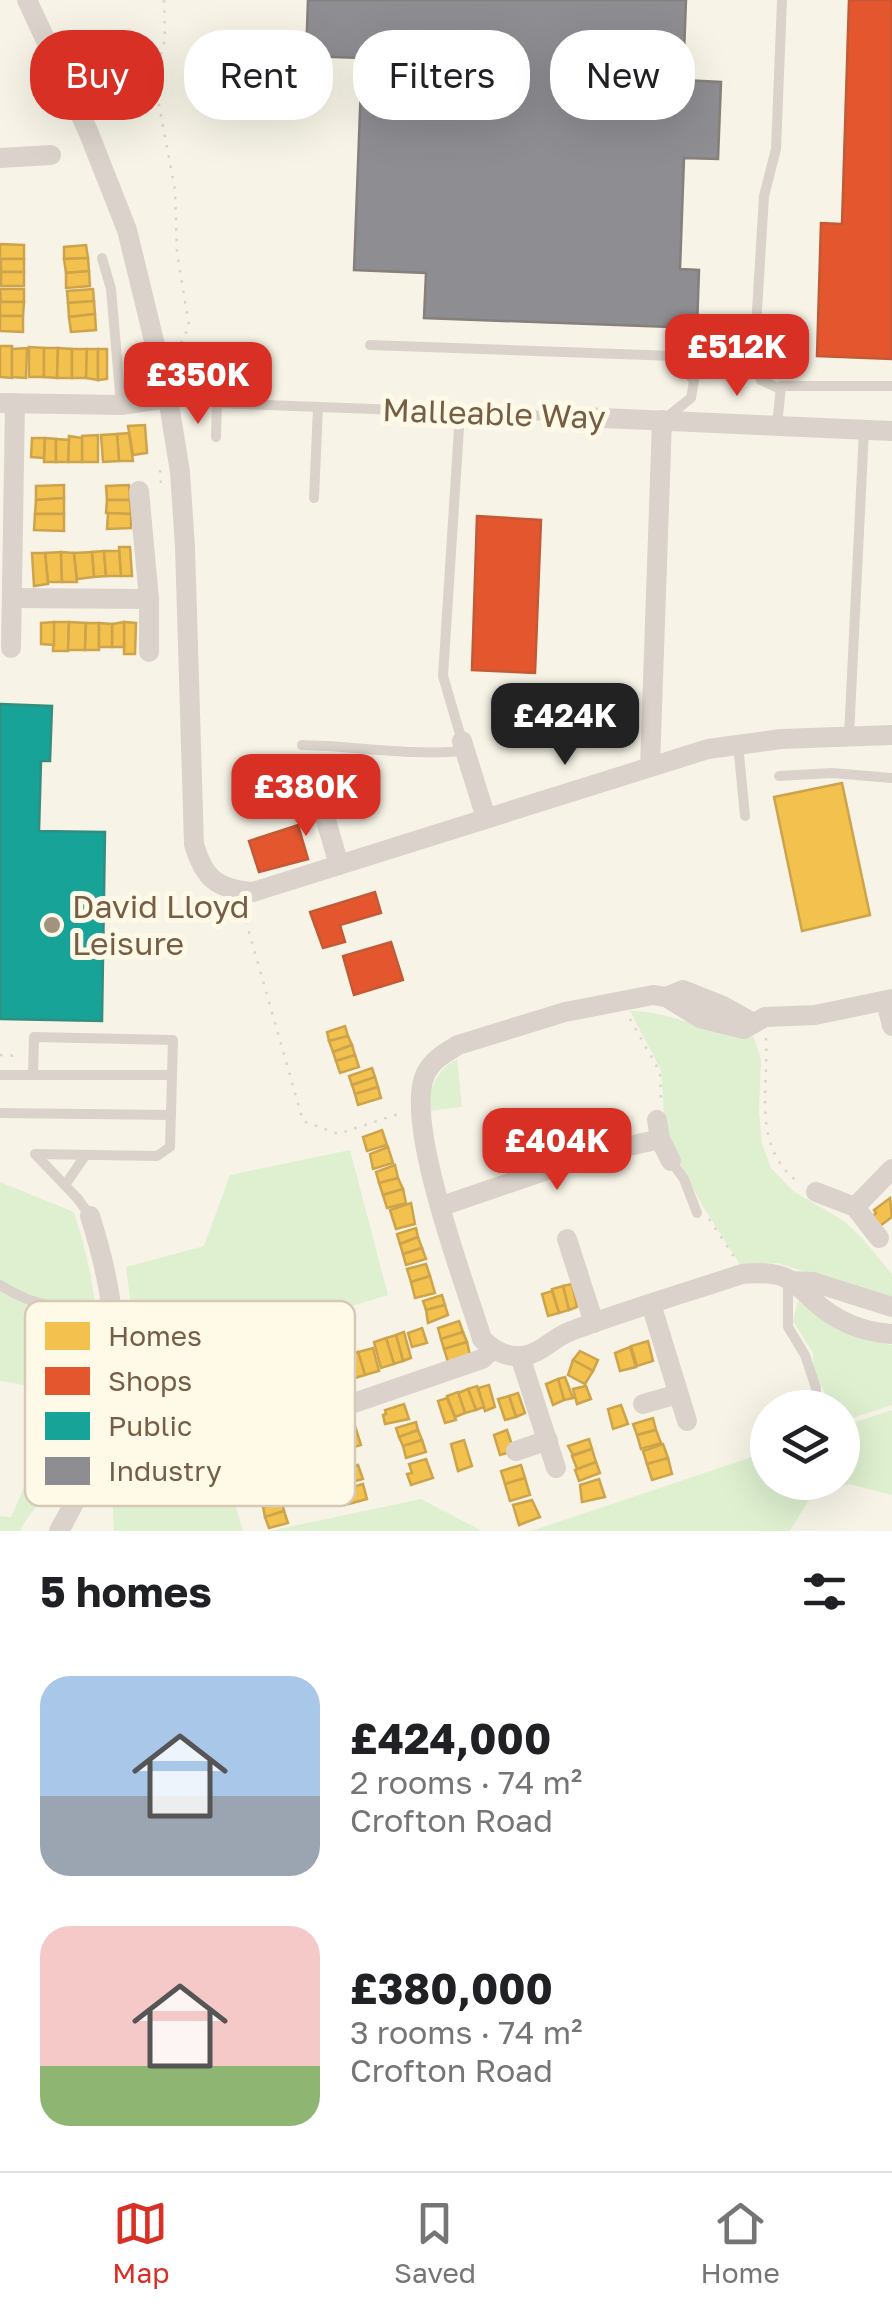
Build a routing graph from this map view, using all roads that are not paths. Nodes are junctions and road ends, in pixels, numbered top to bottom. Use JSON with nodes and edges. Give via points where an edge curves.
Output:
{"nodes":[{"id":1,"x":27,"y":0,"type":"edge"},
{"id":2,"x":782,"y":0,"type":"edge"},
{"id":3,"x":50,"y":155,"type":"dead end"},
{"id":4,"x":0,"y":158,"type":"edge"},
{"id":5,"x":102,"y":258,"type":"dead end"},
{"id":6,"x":370,"y":345,"type":"dead end"},
{"id":7,"x":218,"y":361,"type":"dead end"},
{"id":8,"x":892,"y":386,"type":"edge"},
{"id":9,"x":778,"y":388,"type":"junction"},
{"id":10,"x":168,"y":398,"type":"junction"},
{"id":11,"x":217,"y":402,"type":"junction"},
{"id":12,"x":8,"y":403,"type":"edge"},
{"id":13,"x":120,"y":405,"type":"junction"},
{"id":14,"x":318,"y":407,"type":"junction"},
{"id":15,"x":460,"y":413,"type":"junction"},
{"id":16,"x":581,"y":417,"type":"joint"},
{"id":17,"x":662,"y":420,"type":"junction"},
{"id":18,"x":777,"y":426,"type":"junction"},
{"id":19,"x":864,"y":430,"type":"junction"},
{"id":20,"x":892,"y":431,"type":"edge"},
{"id":21,"x":216,"y":437,"type":"dead end"},
{"id":22,"x":7,"y":448,"type":"edge"},
{"id":23,"x":139,"y":491,"type":"dead end"},
{"id":24,"x":314,"y":498,"type":"dead end"},
{"id":25,"x":8,"y":593,"type":"edge"},
{"id":26,"x":148,"y":599,"type":"junction"},
{"id":27,"x":12,"y":648,"type":"dead end"},
{"id":28,"x":150,"y":652,"type":"dead end"},
{"id":29,"x":892,"y":735,"type":"edge"},
{"id":30,"x":849,"y":736,"type":"junction"},
{"id":31,"x":738,"y":743,"type":"junction"},
{"id":32,"x":302,"y":745,"type":"dead end"},
{"id":33,"x":464,"y":746,"type":"junction"},
{"id":34,"x":650,"y":767,"type":"junction"},
{"id":35,"x":779,"y":776,"type":"dead end"},
{"id":36,"x":892,"y":778,"type":"edge"},
{"id":37,"x":320,"y":800,"type":"dead end"},
{"id":38,"x":745,"y":816,"type":"dead end"},
{"id":39,"x":486,"y":818,"type":"junction"},
{"id":40,"x":339,"y":864,"type":"junction"},
{"id":41,"x":889,"y":1000,"type":"edge"},
{"id":42,"x":892,"y":1026,"type":"edge"},
{"id":43,"x":0,"y":1075,"type":"edge"},
{"id":44,"x":33,"y":1075,"type":"junction"},
{"id":45,"x":172,"y":1076,"type":"junction"},
{"id":46,"x":0,"y":1113,"type":"edge"},
{"id":47,"x":171,"y":1115,"type":"junction"},
{"id":48,"x":85,"y":1156,"type":"junction"},
{"id":49,"x":671,"y":1161,"type":"joint"},
{"id":50,"x":892,"y":1169,"type":"edge"},
{"id":51,"x":65,"y":1185,"type":"junction"},
{"id":52,"x":816,"y":1192,"type":"road end"},
{"id":53,"x":442,"y":1206,"type":"junction"},
{"id":54,"x":855,"y":1206,"type":"junction"},
{"id":55,"x":697,"y":1213,"type":"dead end"},
{"id":56,"x":90,"y":1216,"type":"joint"},
{"id":57,"x":879,"y":1238,"type":"dead end"},
{"id":58,"x":565,"y":1240,"type":"dead end"},
{"id":59,"x":790,"y":1280,"type":"junction"},
{"id":60,"x":0,"y":1285,"type":"edge"},
{"id":61,"x":26,"y":1301,"type":"edge"},
{"id":62,"x":111,"y":1301,"type":"edge"},
{"id":63,"x":651,"y":1304,"type":"junction"},
{"id":64,"x":892,"y":1308,"type":"edge"},
{"id":65,"x":594,"y":1322,"type":"junction"},
{"id":66,"x":892,"y":1334,"type":"edge"},
{"id":67,"x":493,"y":1350,"type":"junction"},
{"id":68,"x":520,"y":1356,"type":"junction"},
{"id":69,"x":816,"y":1390,"type":"edge"},
{"id":70,"x":678,"y":1394,"type":"junction"},
{"id":71,"x":355,"y":1402,"type":"edge"},
{"id":72,"x":643,"y":1404,"type":"dead end"},
{"id":73,"x":687,"y":1421,"type":"dead end"},
{"id":74,"x":548,"y":1440,"type":"junction"},
{"id":75,"x":516,"y":1451,"type":"dead end"},
{"id":76,"x":556,"y":1468,"type":"dead end"},
{"id":77,"x":72,"y":1506,"type":"edge"},
{"id":78,"x":59,"y":1531,"type":"edge"}],
"edges":[{"from":1,"to":10,"type":"street","via":[[110,180],[140,273]]},
{"from":2,"to":9,"type":"lane","via":[[776,149],[764,196],[754,360],[762,380]]},
{"from":3,"to":4,"type":"street"},
{"from":5,"to":13,"type":"lane","via":[[111,289]]},
{"from":6,"to":17,"type":"lane","via":[[674,356],[694,381],[690,398]]},
{"from":7,"to":11,"type":"lane"},
{"from":8,"to":9,"type":"lane"},
{"from":9,"to":18,"type":"lane"},
{"from":10,"to":13,"type":"street"},
{"from":10,"to":40,"type":"street","via":[[180,472],[200,866],[247,898]]},
{"from":11,"to":14,"type":"lane","name":"Malleable Way"},
{"from":11,"to":21,"type":"lane"},
{"from":12,"to":13,"type":"street"},
{"from":12,"to":22,"type":"street"},
{"from":14,"to":15,"type":"lane","name":"Malleable Way"},
{"from":14,"to":24,"type":"lane"},
{"from":15,"to":16,"type":"lane","name":"Malleable Way"},
{"from":15,"to":33,"type":"lane","via":[[443,676]]},
{"from":16,"to":17,"type":"street","name":"Malleable Way"},
{"from":17,"to":18,"type":"street","name":"Malleable Way"},
{"from":17,"to":34,"type":"street"},
{"from":18,"to":19,"type":"street","name":"Malleable Way"},
{"from":19,"to":20,"type":"street","name":"Malleable Way"},
{"from":19,"to":30,"type":"lane"},
{"from":22,"to":25,"type":"street"},
{"from":23,"to":26,"type":"street"},
{"from":25,"to":26,"type":"street"},
{"from":25,"to":27,"type":"street"},
{"from":26,"to":28,"type":"street"},
{"from":29,"to":30,"type":"street"},
{"from":30,"to":31,"type":"street"},
{"from":31,"to":34,"type":"street"},
{"from":31,"to":38,"type":"lane"},
{"from":32,"to":33,"type":"lane","via":[[434,754]]},
{"from":33,"to":39,"type":"street"},
{"from":34,"to":39,"type":"street"},
{"from":35,"to":36,"type":"lane"},
{"from":37,"to":40,"type":"street"},
{"from":39,"to":40,"type":"street"},
{"from":41,"to":42,"type":"street"},
{"from":41,"to":53,"type":"street","via":[[759,1020],[684,990],[619,999],[458,1044],[436,1058],[424,1077],[420,1107],[423,1149]]},
{"from":43,"to":44,"type":"lane"},
{"from":44,"to":45,"type":"lane"},
{"from":44,"to":45,"type":"lane","via":[[34,1037],[173,1040]]},
{"from":45,"to":47,"type":"lane"},
{"from":46,"to":47,"type":"lane"},
{"from":47,"to":48,"type":"lane","via":[[166,1154]]},
{"from":48,"to":51,"type":"lane"},
{"from":48,"to":51,"type":"lane","via":[[35,1154]]},
{"from":49,"to":53,"type":"street","via":[[659,1130]]},
{"from":49,"to":55,"type":"lane"},
{"from":50,"to":54,"type":"street"},
{"from":51,"to":56,"type":"lane"},
{"from":52,"to":54,"type":"street"},
{"from":53,"to":67,"type":"street","via":[[482,1339]]},
{"from":54,"to":57,"type":"street"},
{"from":56,"to":62,"type":"street"},
{"from":58,"to":65,"type":"street"},
{"from":59,"to":63,"type":"street","via":[[742,1274]]},
{"from":59,"to":64,"type":"street"},
{"from":59,"to":66,"type":"street","via":[[832,1316]]},
{"from":59,"to":69,"type":"lane","via":[[788,1327]]},
{"from":60,"to":61,"type":"lane"},
{"from":63,"to":65,"type":"street"},
{"from":63,"to":70,"type":"street"},
{"from":65,"to":68,"type":"street"},
{"from":67,"to":68,"type":"street"},
{"from":67,"to":71,"type":"street"},
{"from":68,"to":74,"type":"street"},
{"from":70,"to":72,"type":"street"},
{"from":70,"to":73,"type":"street"},
{"from":74,"to":75,"type":"street"},
{"from":74,"to":76,"type":"street"},
{"from":77,"to":78,"type":"street"}]}
